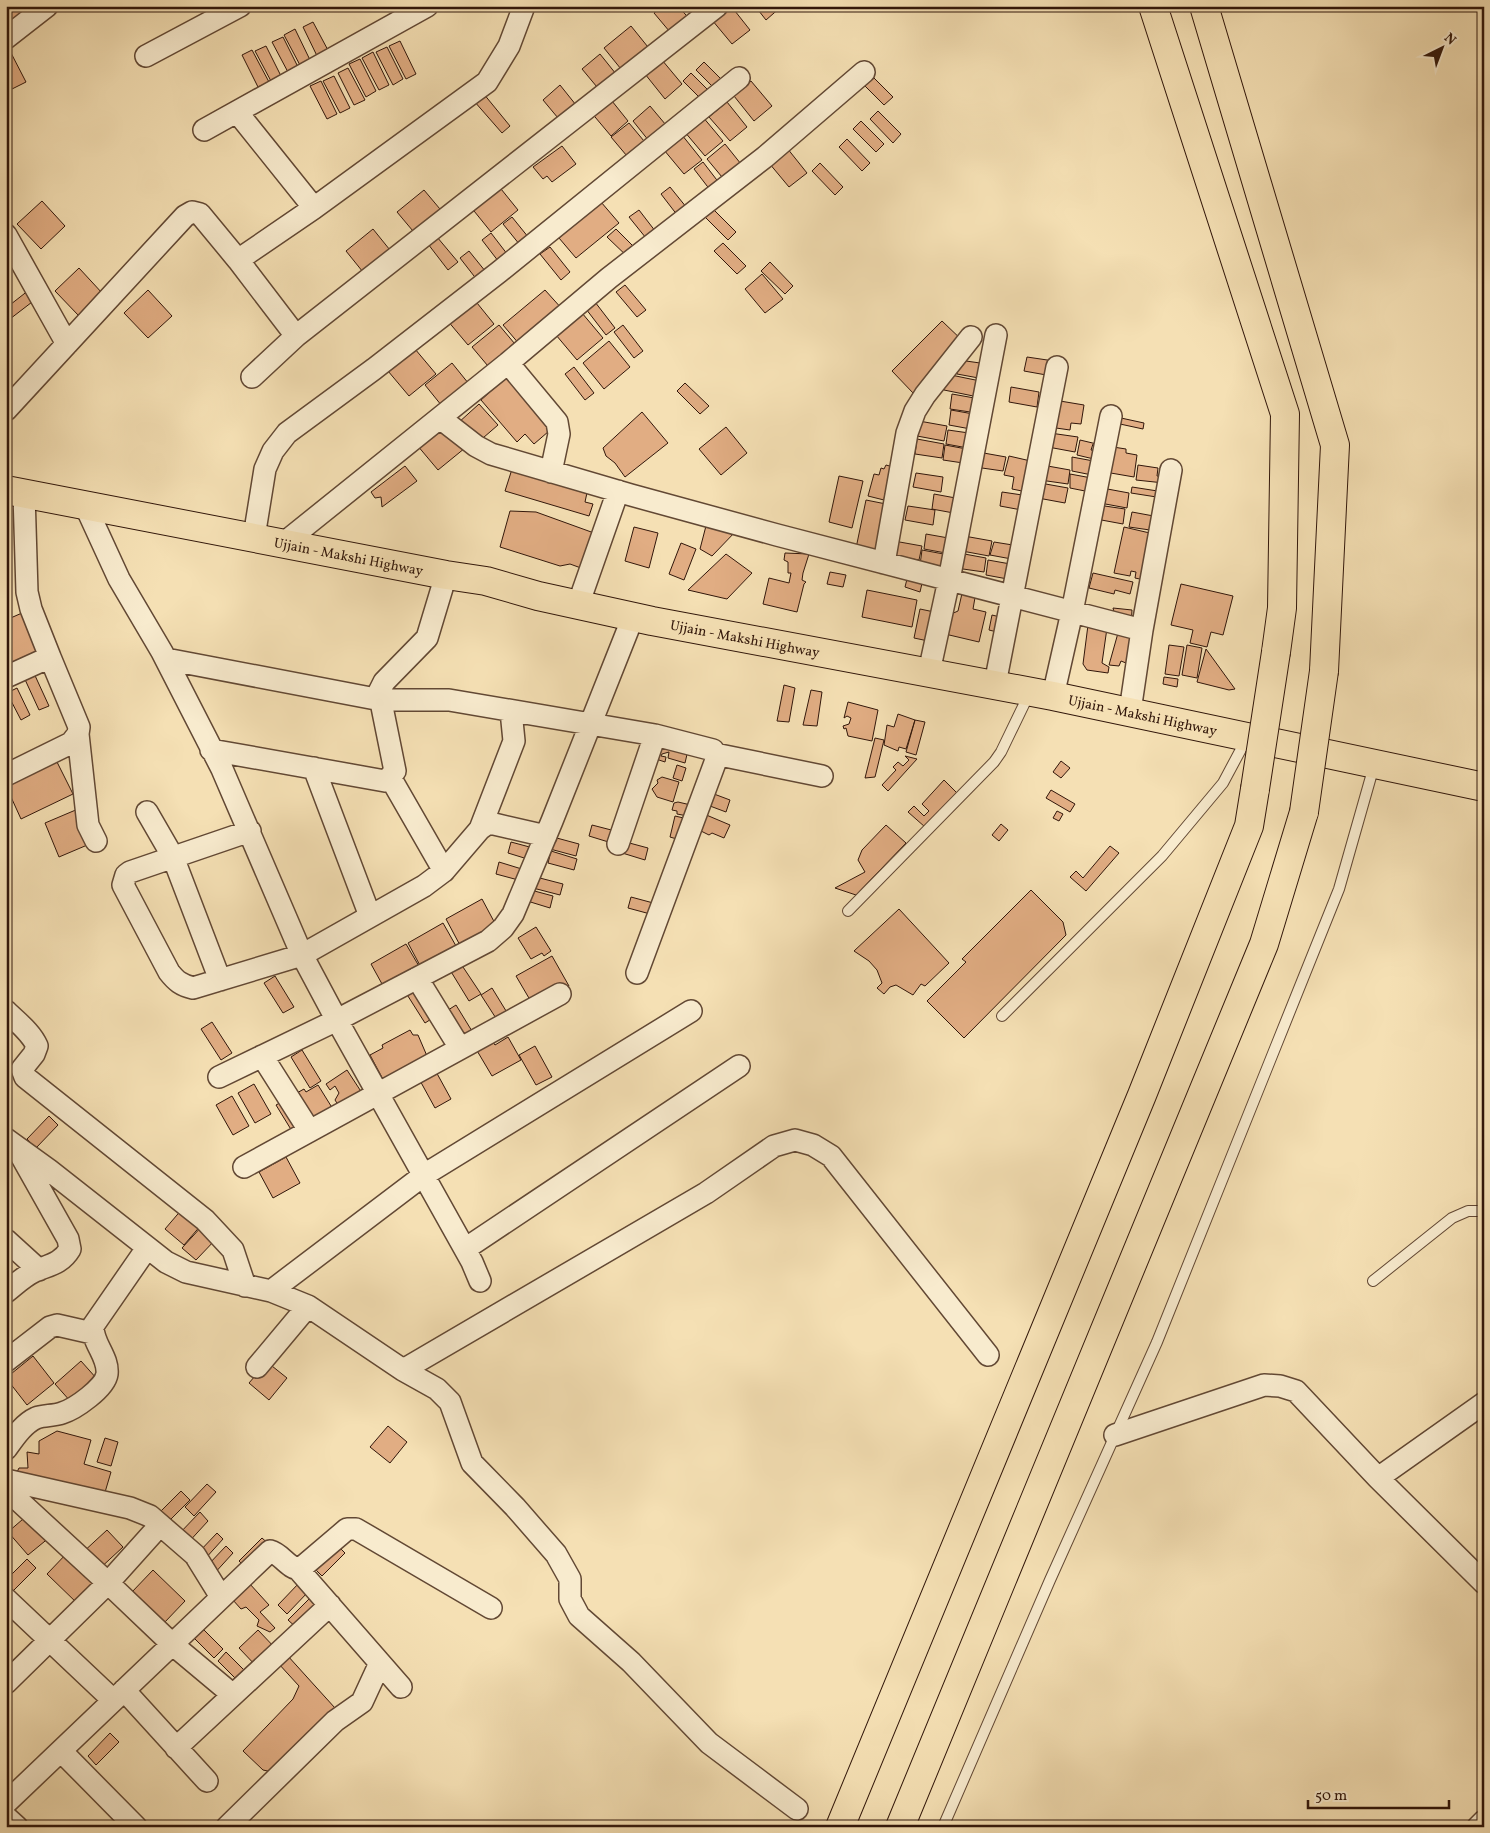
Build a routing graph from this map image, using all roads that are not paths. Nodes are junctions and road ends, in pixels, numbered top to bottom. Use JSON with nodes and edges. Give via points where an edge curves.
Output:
{"nodes":[{"id":1,"x":47,"y":6,"type":"edge"},
{"id":2,"x":240,"y":6,"type":"edge"},
{"id":3,"x":427,"y":6,"type":"edge"},
{"id":4,"x":524,"y":6,"type":"edge"},
{"id":5,"x":717,"y":6,"type":"edge"},
{"id":6,"x":1152,"y":6,"type":"edge"},
{"id":7,"x":1204,"y":6,"type":"edge"},
{"id":8,"x":6,"y":38,"type":"edge"},
{"id":9,"x":146,"y":56,"type":"dead end"},
{"id":10,"x":864,"y":72,"type":"dead end"},
{"id":11,"x":739,"y":78,"type":"dead end"},
{"id":12,"x":236,"y":112,"type":"junction"},
{"id":13,"x":204,"y":130,"type":"dead end"},
{"id":14,"x":314,"y":208,"type":"junction"},
{"id":15,"x":6,"y":236,"type":"edge"},
{"id":16,"x":238,"y":260,"type":"junction"},
{"id":17,"x":996,"y":335,"type":"dead end"},
{"id":18,"x":296,"y":336,"type":"junction"},
{"id":19,"x":971,"y":337,"type":"dead end"},
{"id":20,"x":67,"y":344,"type":"junction"},
{"id":21,"x":508,"y":363,"type":"junction"},
{"id":22,"x":1057,"y":367,"type":"dead end"},
{"id":23,"x":252,"y":377,"type":"dead end"},
{"id":24,"x":6,"y":410,"type":"edge"},
{"id":25,"x":1111,"y":416,"type":"dead end"},
{"id":26,"x":440,"y":418,"type":"junction"},
{"id":27,"x":1171,"y":470,"type":"dead end"},
{"id":28,"x":551,"y":472,"type":"junction"},
{"id":29,"x":618,"y":491,"type":"junction"},
{"id":30,"x":15,"y":492,"type":"edge"},
{"id":31,"x":85,"y":505,"type":"junction"},
{"id":32,"x":254,"y":537,"type":"junction"},
{"id":33,"x":284,"y":543,"type":"junction"},
{"id":34,"x":884,"y":563,"type":"junction"},
{"id":35,"x":446,"y":575,"type":"junction"},
{"id":36,"x":948,"y":580,"type":"junction"},
{"id":37,"x":1011,"y":595,"type":"junction"},
{"id":38,"x":578,"y":605,"type":"junction"},
{"id":39,"x":1072,"y":612,"type":"junction"},
{"id":40,"x":633,"y":617,"type":"junction"},
{"id":41,"x":1142,"y":630,"type":"junction"},
{"id":42,"x":50,"y":656,"type":"junction"},
{"id":43,"x":166,"y":659,"type":"junction"},
{"id":44,"x":929,"y":672,"type":"junction"},
{"id":45,"x":6,"y":677,"type":"edge"},
{"id":46,"x":995,"y":684,"type":"junction"},
{"id":47,"x":1042,"y":693,"type":"junction"},
{"id":48,"x":381,"y":700,"type":"junction"},
{"id":49,"x":511,"y":710,"type":"junction"},
{"id":50,"x":1130,"y":711,"type":"junction"},
{"id":51,"x":590,"y":725,"type":"junction"},
{"id":52,"x":78,"y":734,"type":"junction"},
{"id":53,"x":654,"y":735,"type":"junction"},
{"id":54,"x":1247,"y":737,"type":"junction"},
{"id":55,"x":211,"y":750,"type":"junction"},
{"id":56,"x":716,"y":754,"type":"junction"},
{"id":57,"x":1375,"y":764,"type":"junction"},
{"id":58,"x":314,"y":768,"type":"junction"},
{"id":59,"x":6,"y":775,"type":"edge"},
{"id":60,"x":822,"y":776,"type":"dead end"},
{"id":61,"x":390,"y":778,"type":"junction"},
{"id":62,"x":1484,"y":787,"type":"edge"},
{"id":63,"x":147,"y":812,"type":"dead end"},
{"id":64,"x":480,"y":829,"type":"junction"},
{"id":65,"x":250,"y":831,"type":"junction"},
{"id":66,"x":546,"y":836,"type":"junction"},
{"id":67,"x":96,"y":841,"type":"dead end"},
{"id":68,"x":618,"y":844,"type":"dead end"},
{"id":69,"x":173,"y":857,"type":"junction"},
{"id":70,"x":444,"y":872,"type":"junction"},
{"id":71,"x":848,"y":912,"type":"dead end"},
{"id":72,"x":370,"y":916,"type":"junction"},
{"id":73,"x":302,"y":955,"type":"junction"},
{"id":74,"x":637,"y":973,"type":"dead end"},
{"id":75,"x":417,"y":978,"type":"junction"},
{"id":76,"x":220,"y":980,"type":"junction"},
{"id":77,"x":560,"y":994,"type":"dead end"},
{"id":78,"x":6,"y":1011,"type":"edge"},
{"id":79,"x":690,"y":1011,"type":"dead end"},
{"id":80,"x":1002,"y":1016,"type":"dead end"},
{"id":81,"x":337,"y":1020,"type":"junction"},
{"id":82,"x":460,"y":1048,"type":"junction"},
{"id":83,"x":262,"y":1056,"type":"junction"},
{"id":84,"x":14,"y":1064,"type":"edge"},
{"id":85,"x":739,"y":1066,"type":"dead end"},
{"id":86,"x":219,"y":1077,"type":"dead end"},
{"id":87,"x":378,"y":1094,"type":"junction"},
{"id":88,"x":309,"y":1130,"type":"junction"},
{"id":89,"x":11,"y":1143,"type":"edge"},
{"id":90,"x":244,"y":1167,"type":"dead end"},
{"id":91,"x":424,"y":1175,"type":"junction"},
{"id":92,"x":1484,"y":1212,"type":"edge"},
{"id":93,"x":6,"y":1240,"type":"edge"},
{"id":94,"x":147,"y":1248,"type":"junction"},
{"id":95,"x":465,"y":1249,"type":"junction"},
{"id":96,"x":39,"y":1270,"type":"junction"},
{"id":97,"x":480,"y":1281,"type":"dead end"},
{"id":98,"x":1373,"y":1281,"type":"dead end"},
{"id":99,"x":245,"y":1286,"type":"junction"},
{"id":100,"x":272,"y":1291,"type":"junction"},
{"id":101,"x":6,"y":1292,"type":"edge"},
{"id":102,"x":308,"y":1306,"type":"junction"},
{"id":103,"x":92,"y":1333,"type":"junction"},
{"id":104,"x":988,"y":1355,"type":"dead end"},
{"id":105,"x":6,"y":1361,"type":"edge"},
{"id":106,"x":257,"y":1367,"type":"dead end"},
{"id":107,"x":403,"y":1370,"type":"junction"},
{"id":108,"x":1484,"y":1402,"type":"edge"},
{"id":109,"x":1115,"y":1435,"type":"junction"},
{"id":110,"x":6,"y":1448,"type":"edge"},
{"id":111,"x":1378,"y":1478,"type":"junction"},
{"id":112,"x":6,"y":1480,"type":"edge"},
{"id":113,"x":6,"y":1489,"type":"edge"},
{"id":114,"x":152,"y":1534,"type":"dead end"},
{"id":115,"x":298,"y":1569,"type":"junction"},
{"id":116,"x":108,"y":1583,"type":"junction"},
{"id":117,"x":1484,"y":1583,"type":"edge"},
{"id":118,"x":221,"y":1597,"type":"junction"},
{"id":119,"x":6,"y":1599,"type":"edge"},
{"id":120,"x":330,"y":1605,"type":"junction"},
{"id":121,"x":491,"y":1608,"type":"dead end"},
{"id":122,"x":50,"y":1640,"type":"junction"},
{"id":123,"x":172,"y":1644,"type":"junction"},
{"id":124,"x":380,"y":1663,"type":"junction"},
{"id":125,"x":6,"y":1683,"type":"edge"},
{"id":126,"x":401,"y":1687,"type":"dead end"},
{"id":127,"x":118,"y":1695,"type":"junction"},
{"id":128,"x":233,"y":1695,"type":"junction"},
{"id":129,"x":176,"y":1748,"type":"junction"},
{"id":130,"x":61,"y":1751,"type":"junction"},
{"id":131,"x":207,"y":1781,"type":"dead end"},
{"id":132,"x":6,"y":1803,"type":"edge"},
{"id":133,"x":797,"y":1809,"type":"dead end"},
{"id":134,"x":6,"y":1817,"type":"edge"},
{"id":135,"x":1484,"y":1821,"type":"edge"},
{"id":136,"x":17,"y":1827,"type":"edge"},
{"id":137,"x":136,"y":1827,"type":"edge"},
{"id":138,"x":227,"y":1827,"type":"edge"},
{"id":139,"x":840,"y":1827,"type":"edge"},
{"id":140,"x":900,"y":1827,"type":"edge"},
{"id":141,"x":943,"y":1827,"type":"edge"},
{"id":142,"x":1478,"y":1827,"type":"edge"}],
"edges":[{"from":1,"to":8,"type":"street"},
{"from":2,"to":9,"type":"street"},
{"from":3,"to":12,"type":"street"},
{"from":4,"to":14,"type":"street","via":[[509,46],[486,82]]},
{"from":5,"to":18,"type":"street"},
{"from":6,"to":139,"type":"main road","bridge":true,"via":[[1285,414],[1282,608],[1249,826],[1142,1095]]},
{"from":7,"to":140,"type":"main road","bridge":true,"via":[[1336,445],[1324,671],[1304,812],[1264,944]]},
{"from":10,"to":21,"type":"street","via":[[765,157],[609,278]]},
{"from":11,"to":32,"type":"street","via":[[499,272],[287,434],[272,451],[265,469]]},
{"from":12,"to":13,"type":"street"},
{"from":12,"to":14,"type":"street"},
{"from":14,"to":16,"type":"street"},
{"from":15,"to":20,"type":"street"},
{"from":16,"to":18,"type":"street"},
{"from":16,"to":20,"type":"street","via":[[200,214],[192,212]]},
{"from":17,"to":36,"type":"street"},
{"from":18,"to":23,"type":"street"},
{"from":19,"to":34,"type":"street","via":[[915,411],[907,433]]},
{"from":20,"to":24,"type":"street"},
{"from":21,"to":26,"type":"street"},
{"from":21,"to":28,"type":"street","via":[[557,422],[559,434]]},
{"from":22,"to":37,"type":"street"},
{"from":25,"to":39,"type":"street"},
{"from":26,"to":28,"type":"street","via":[[491,454]]},
{"from":26,"to":33,"type":"street"},
{"from":27,"to":41,"type":"street"},
{"from":28,"to":29,"type":"street"},
{"from":29,"to":34,"type":"street"},
{"from":29,"to":38,"type":"street"},
{"from":30,"to":31,"type":"main road","name":"Ujjain - Makshi Highway"},
{"from":30,"to":42,"type":"street","via":[[29,600]]},
{"from":31,"to":32,"type":"main road","name":"Ujjain - Makshi Highway"},
{"from":31,"to":43,"type":"street","via":[[119,580]]},
{"from":32,"to":33,"type":"main road","name":"Ujjain - Makshi Highway"},
{"from":33,"to":35,"type":"main road","name":"Ujjain - Makshi Highway"},
{"from":34,"to":36,"type":"street"},
{"from":35,"to":38,"type":"main road","name":"Ujjain - Makshi Highway","via":[[486,581]]},
{"from":35,"to":48,"type":"street","via":[[427,638],[384,682],[379,692]]},
{"from":36,"to":37,"type":"street"},
{"from":36,"to":44,"type":"street"},
{"from":37,"to":39,"type":"street"},
{"from":37,"to":46,"type":"street"},
{"from":38,"to":40,"type":"main road","name":"Ujjain - Makshi Highway"},
{"from":39,"to":41,"type":"street"},
{"from":39,"to":47,"type":"street"},
{"from":40,"to":44,"type":"main road","name":"Ujjain - Makshi Highway"},
{"from":40,"to":51,"type":"street"},
{"from":41,"to":50,"type":"street"},
{"from":42,"to":45,"type":"street"},
{"from":42,"to":52,"type":"street","via":[[79,727]]},
{"from":43,"to":48,"type":"street"},
{"from":43,"to":55,"type":"street"},
{"from":44,"to":46,"type":"main road","name":"Ujjain - Makshi Highway"},
{"from":46,"to":47,"type":"main road","name":"Ujjain - Makshi Highway"},
{"from":47,"to":50,"type":"main road","name":"Ujjain - Makshi Highway"},
{"from":47,"to":71,"type":"lane","via":[[1017,719],[994,762]]},
{"from":48,"to":49,"type":"street","via":[[449,700]]},
{"from":48,"to":61,"type":"street","via":[[395,771]]},
{"from":49,"to":51,"type":"street"},
{"from":49,"to":64,"type":"street","via":[[514,742]]},
{"from":50,"to":54,"type":"main road","name":"Ujjain - Makshi Highway"},
{"from":51,"to":53,"type":"street"},
{"from":51,"to":66,"type":"street"},
{"from":52,"to":59,"type":"street","via":[[71,743]]},
{"from":52,"to":67,"type":"street","via":[[88,825]]},
{"from":53,"to":56,"type":"street","via":[[708,748]]},
{"from":53,"to":68,"type":"street"},
{"from":54,"to":57,"type":"main road","name":"Ujjain - Makshi Highway"},
{"from":54,"to":80,"type":"lane","via":[[1223,783],[1162,856]]},
{"from":55,"to":58,"type":"street"},
{"from":55,"to":65,"type":"street"},
{"from":56,"to":60,"type":"street"},
{"from":56,"to":74,"type":"street"},
{"from":57,"to":62,"type":"main road","name":"Ujjain - Makshi Highway"},
{"from":57,"to":109,"type":"lane","via":[[1338,889],[1157,1342]]},
{"from":58,"to":61,"type":"street","via":[[385,781]]},
{"from":58,"to":72,"type":"street"},
{"from":61,"to":70,"type":"street"},
{"from":63,"to":69,"type":"street"},
{"from":64,"to":66,"type":"street","via":[[494,824]]},
{"from":64,"to":70,"type":"street"},
{"from":65,"to":69,"type":"street"},
{"from":65,"to":73,"type":"street"},
{"from":66,"to":75,"type":"street","via":[[513,914],[503,928],[488,941]]},
{"from":69,"to":76,"type":"street"},
{"from":69,"to":76,"type":"street","via":[[130,872],[123,885],[177,983],[193,988]]},
{"from":70,"to":72,"type":"street"},
{"from":72,"to":73,"type":"street"},
{"from":73,"to":76,"type":"street"},
{"from":73,"to":81,"type":"street"},
{"from":75,"to":81,"type":"street"},
{"from":75,"to":82,"type":"street"},
{"from":77,"to":82,"type":"street"},
{"from":78,"to":84,"type":"street","via":[[37,1046],[34,1054]]},
{"from":79,"to":91,"type":"street"},
{"from":81,"to":83,"type":"street"},
{"from":81,"to":87,"type":"street"},
{"from":82,"to":87,"type":"street"},
{"from":83,"to":86,"type":"street"},
{"from":83,"to":88,"type":"street"},
{"from":84,"to":99,"type":"street","via":[[25,1077],[205,1220],[227,1243]]},
{"from":85,"to":95,"type":"street"},
{"from":87,"to":88,"type":"street"},
{"from":87,"to":91,"type":"street"},
{"from":88,"to":90,"type":"street"},
{"from":89,"to":94,"type":"street"},
{"from":89,"to":96,"type":"street","via":[[68,1239],[70,1249],[66,1257]]},
{"from":91,"to":95,"type":"street"},
{"from":91,"to":100,"type":"street"},
{"from":92,"to":98,"type":"lane","via":[[1468,1211],[1452,1218]]},
{"from":93,"to":96,"type":"street"},
{"from":94,"to":99,"type":"street","via":[[166,1262],[196,1275]]},
{"from":94,"to":103,"type":"street","via":[[96,1320]]},
{"from":95,"to":97,"type":"street"},
{"from":96,"to":101,"type":"street"},
{"from":99,"to":100,"type":"street"},
{"from":100,"to":102,"type":"street"},
{"from":102,"to":106,"type":"street"},
{"from":102,"to":107,"type":"street"},
{"from":103,"to":105,"type":"street","via":[[57,1325],[50,1327]]},
{"from":103,"to":110,"type":"street","via":[[106,1366],[107,1375],[102,1384],[79,1405],[63,1413],[36,1418],[24,1426]]},
{"from":104,"to":107,"type":"street","via":[[831,1156],[813,1145],[795,1140],[774,1146],[706,1193]]},
{"from":107,"to":133,"type":"street","via":[[437,1389],[450,1402],[472,1463],[556,1554],[570,1579],[570,1599],[579,1616],[631,1662],[709,1743]]},
{"from":108,"to":111,"type":"street"},
{"from":109,"to":111,"type":"street","via":[[1264,1385],[1280,1386],[1296,1391]]},
{"from":109,"to":141,"type":"lane"},
{"from":111,"to":117,"type":"street"},
{"from":112,"to":118,"type":"street","via":[[130,1508],[150,1516],[195,1555]]},
{"from":113,"to":116,"type":"street"},
{"from":114,"to":116,"type":"street"},
{"from":115,"to":118,"type":"street","via":[[270,1551]]},
{"from":115,"to":120,"type":"street"},
{"from":115,"to":121,"type":"street","via":[[347,1529],[356,1529]]},
{"from":116,"to":122,"type":"street"},
{"from":116,"to":123,"type":"street"},
{"from":118,"to":123,"type":"street"},
{"from":119,"to":122,"type":"street"},
{"from":120,"to":124,"type":"street"},
{"from":120,"to":128,"type":"street"},
{"from":122,"to":125,"type":"street"},
{"from":122,"to":127,"type":"street"},
{"from":123,"to":127,"type":"street"},
{"from":123,"to":128,"type":"street"},
{"from":124,"to":126,"type":"street"},
{"from":124,"to":138,"type":"street","via":[[362,1702],[335,1721]]},
{"from":127,"to":129,"type":"street"},
{"from":127,"to":130,"type":"street"},
{"from":128,"to":129,"type":"street"},
{"from":129,"to":131,"type":"street"},
{"from":130,"to":132,"type":"street"},
{"from":130,"to":137,"type":"street"},
{"from":134,"to":136,"type":"street"},
{"from":135,"to":142,"type":"street"}]}
